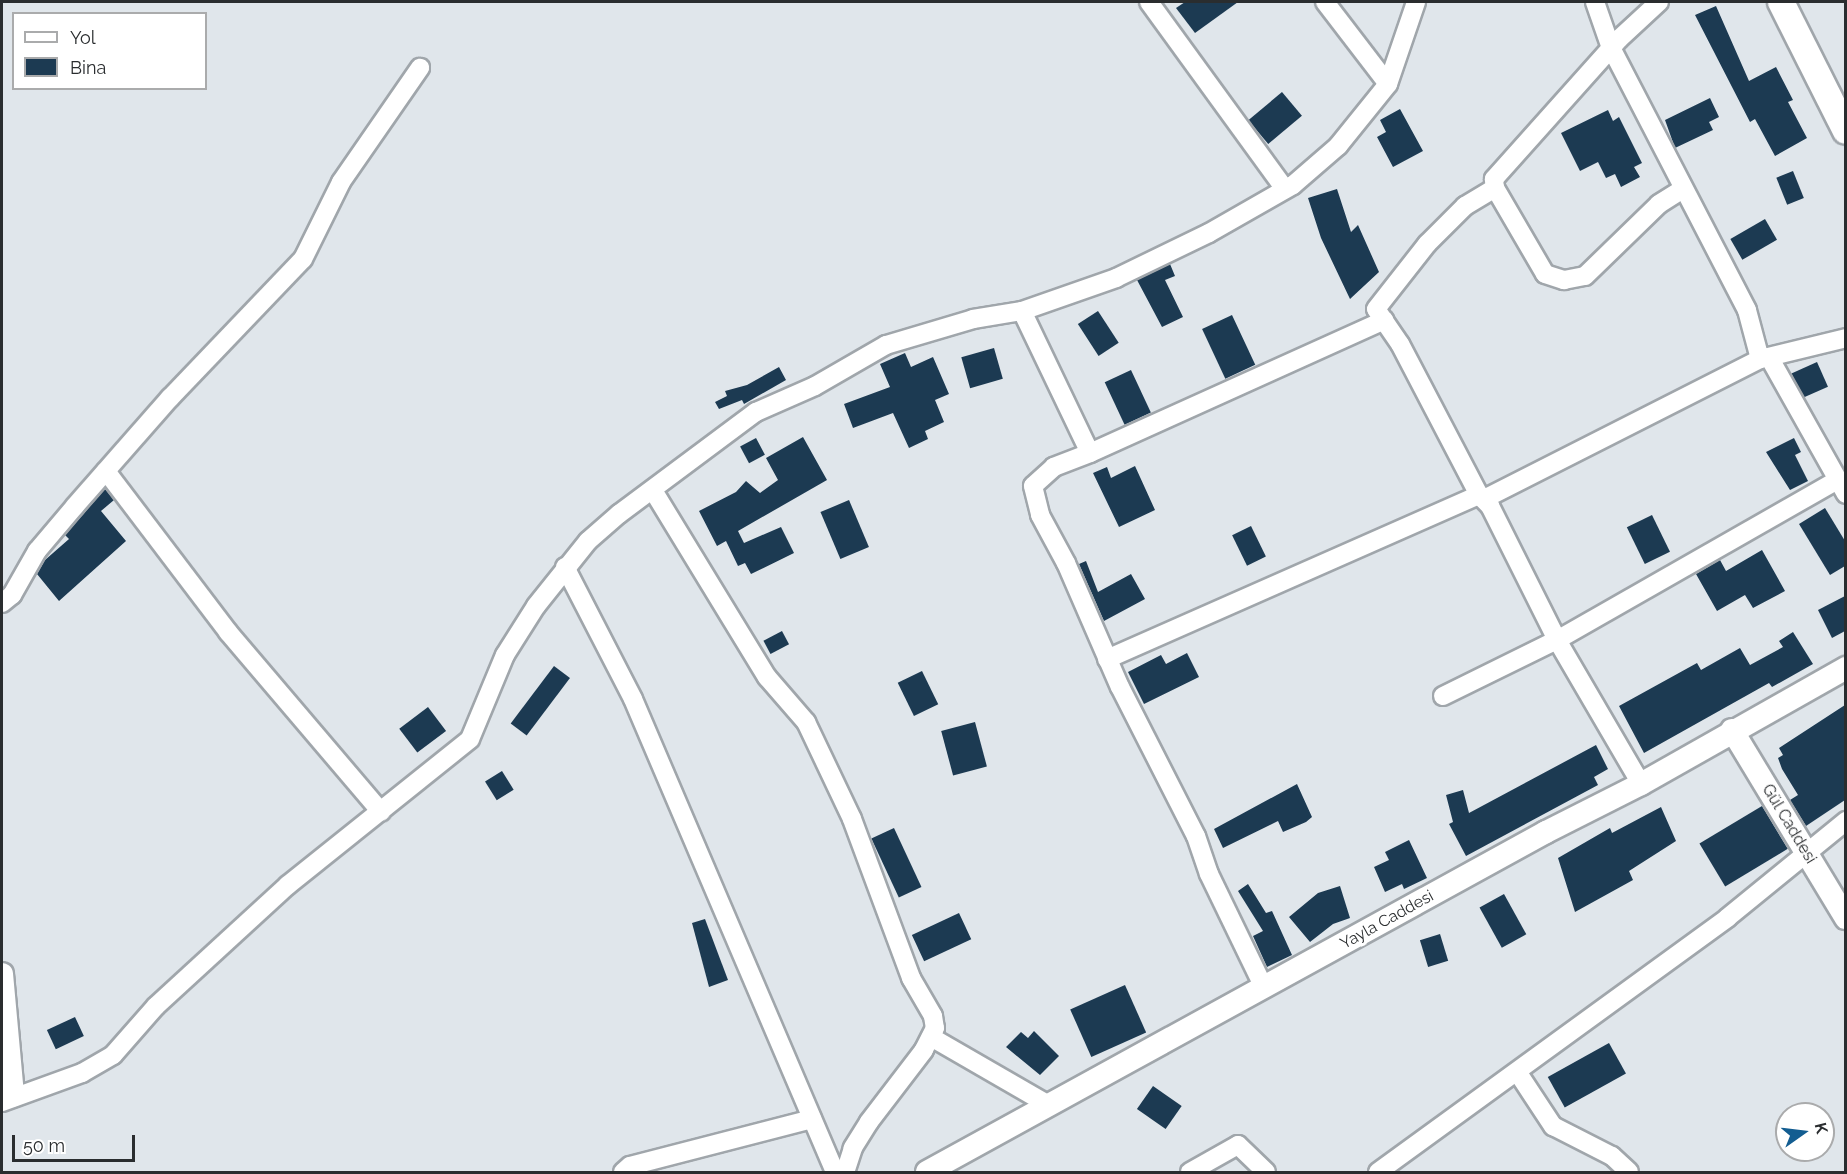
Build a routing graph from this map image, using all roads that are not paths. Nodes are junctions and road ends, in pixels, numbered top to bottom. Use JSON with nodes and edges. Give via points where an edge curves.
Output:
{"nodes":[{"id":1,"x":1149,"y":2,"type":"edge"},
{"id":2,"x":1325,"y":2,"type":"edge"},
{"id":3,"x":1416,"y":2,"type":"edge"},
{"id":4,"x":1595,"y":2,"type":"edge"},
{"id":5,"x":1659,"y":2,"type":"edge"},
{"id":6,"x":1781,"y":2,"type":"edge"},
{"id":7,"x":1611,"y":48,"type":"junction"},
{"id":8,"x":420,"y":68,"type":"dead end"},
{"id":9,"x":1388,"y":84,"type":"junction"},
{"id":10,"x":1845,"y":131,"type":"edge"},
{"id":11,"x":1495,"y":188,"type":"junction"},
{"id":12,"x":1286,"y":189,"type":"junction"},
{"id":13,"x":1682,"y":190,"type":"junction"},
{"id":14,"x":1022,"y":310,"type":"junction"},
{"id":15,"x":1384,"y":320,"type":"junction"},
{"id":16,"x":1845,"y":338,"type":"edge"},
{"id":17,"x":1765,"y":358,"type":"junction"},
{"id":18,"x":1090,"y":453,"type":"junction"},
{"id":19,"x":106,"y":471,"type":"junction"},
{"id":20,"x":1841,"y":487,"type":"edge"},
{"id":21,"x":654,"y":492,"type":"junction"},
{"id":22,"x":1482,"y":497,"type":"junction"},
{"id":23,"x":565,"y":567,"type":"junction"},
{"id":24,"x":2,"y":603,"type":"edge"},
{"id":25,"x":1557,"y":640,"type":"junction"},
{"id":26,"x":1107,"y":659,"type":"junction"},
{"id":27,"x":1845,"y":668,"type":"edge"},
{"id":28,"x":1443,"y":696,"type":"dead end"},
{"id":29,"x":1731,"y":730,"type":"junction"},
{"id":30,"x":1641,"y":784,"type":"junction"},
{"id":31,"x":381,"y":812,"type":"junction"},
{"id":32,"x":1845,"y":821,"type":"edge"},
{"id":33,"x":1808,"y":855,"type":"junction"},
{"id":34,"x":1845,"y":918,"type":"edge"},
{"id":35,"x":2,"y":974,"type":"edge"},
{"id":36,"x":1264,"y":988,"type":"junction"},
{"id":37,"x":931,"y":1036,"type":"junction"},
{"id":38,"x":1518,"y":1073,"type":"junction"},
{"id":39,"x":7,"y":1099,"type":"edge"},
{"id":40,"x":1049,"y":1105,"type":"junction"},
{"id":41,"x":812,"y":1119,"type":"junction"},
{"id":42,"x":623,"y":1173,"type":"edge"},
{"id":43,"x":835,"y":1173,"type":"edge"},
{"id":44,"x":845,"y":1173,"type":"edge"},
{"id":45,"x":927,"y":1173,"type":"edge"},
{"id":46,"x":1190,"y":1173,"type":"edge"},
{"id":47,"x":1266,"y":1173,"type":"edge"},
{"id":48,"x":1377,"y":1173,"type":"edge"},
{"id":49,"x":1629,"y":1173,"type":"edge"}],
"edges":[{"from":1,"to":12,"type":"street"},
{"from":2,"to":9,"type":"street"},
{"from":3,"to":9,"type":"street"},
{"from":4,"to":7,"type":"street"},
{"from":5,"to":7,"type":"street"},
{"from":6,"to":10,"type":"main road"},
{"from":7,"to":11,"type":"street","via":[[1496,174]]},
{"from":7,"to":13,"type":"street"},
{"from":8,"to":19,"type":"street","via":[[341,182],[303,259]]},
{"from":9,"to":12,"type":"street","via":[[1338,146]]},
{"from":11,"to":13,"type":"street","via":[[1545,274],[1564,280],[1585,276],[1659,204]]},
{"from":11,"to":15,"type":"street","via":[[1465,206],[1427,244],[1376,309]]},
{"from":12,"to":14,"type":"street","via":[[1116,278]]},
{"from":13,"to":17,"type":"street","via":[[1747,310]]},
{"from":14,"to":18,"type":"street"},
{"from":14,"to":21,"type":"street","via":[[973,319],[886,345],[815,386],[756,412]]},
{"from":15,"to":18,"type":"street"},
{"from":15,"to":22,"type":"street"},
{"from":16,"to":17,"type":"street"},
{"from":17,"to":20,"type":"street"},
{"from":17,"to":22,"type":"street"},
{"from":18,"to":26,"type":"street","via":[[1054,467],[1033,486],[1040,515],[1066,563]]},
{"from":19,"to":24,"type":"street","via":[[37,551],[12,595]]},
{"from":19,"to":31,"type":"street","via":[[228,632]]},
{"from":20,"to":25,"type":"street"},
{"from":21,"to":23,"type":"street","via":[[619,514]]},
{"from":21,"to":37,"type":"street","via":[[767,677],[806,722],[852,819],[911,978],[933,1016],[935,1028]]},
{"from":22,"to":25,"type":"street"},
{"from":22,"to":26,"type":"street"},
{"from":23,"to":31,"type":"street","via":[[505,655],[470,739]]},
{"from":23,"to":41,"type":"street","via":[[633,699]]},
{"from":25,"to":28,"type":"street"},
{"from":25,"to":30,"type":"street"},
{"from":26,"to":36,"type":"street","via":[[1196,836],[1209,874]]},
{"from":27,"to":29,"type":"street","name":"Yayla Caddesi"},
{"from":29,"to":30,"type":"street","name":"Yayla Caddesi"},
{"from":29,"to":33,"type":"street","name":"Gül Caddesi"},
{"from":30,"to":36,"type":"street","name":"Yayla Caddesi"},
{"from":31,"to":39,"type":"street","via":[[288,885],[156,1006],[113,1055],[82,1073]]},
{"from":32,"to":33,"type":"street"},
{"from":33,"to":34,"type":"street","name":"Gül Caddesi"},
{"from":33,"to":38,"type":"street"},
{"from":35,"to":39,"type":"street"},
{"from":36,"to":40,"type":"street","name":"Yayla Caddesi"},
{"from":37,"to":40,"type":"street"},
{"from":37,"to":44,"type":"street","via":[[858,1139]]},
{"from":38,"to":48,"type":"street"},
{"from":38,"to":49,"type":"street","via":[[1553,1126],[1612,1156]]},
{"from":40,"to":45,"type":"street","name":"Yayla Caddesi"},
{"from":41,"to":42,"type":"street","via":[[630,1166]]},
{"from":41,"to":43,"type":"street"},
{"from":46,"to":47,"type":"street","via":[[1238,1145]]}]}
